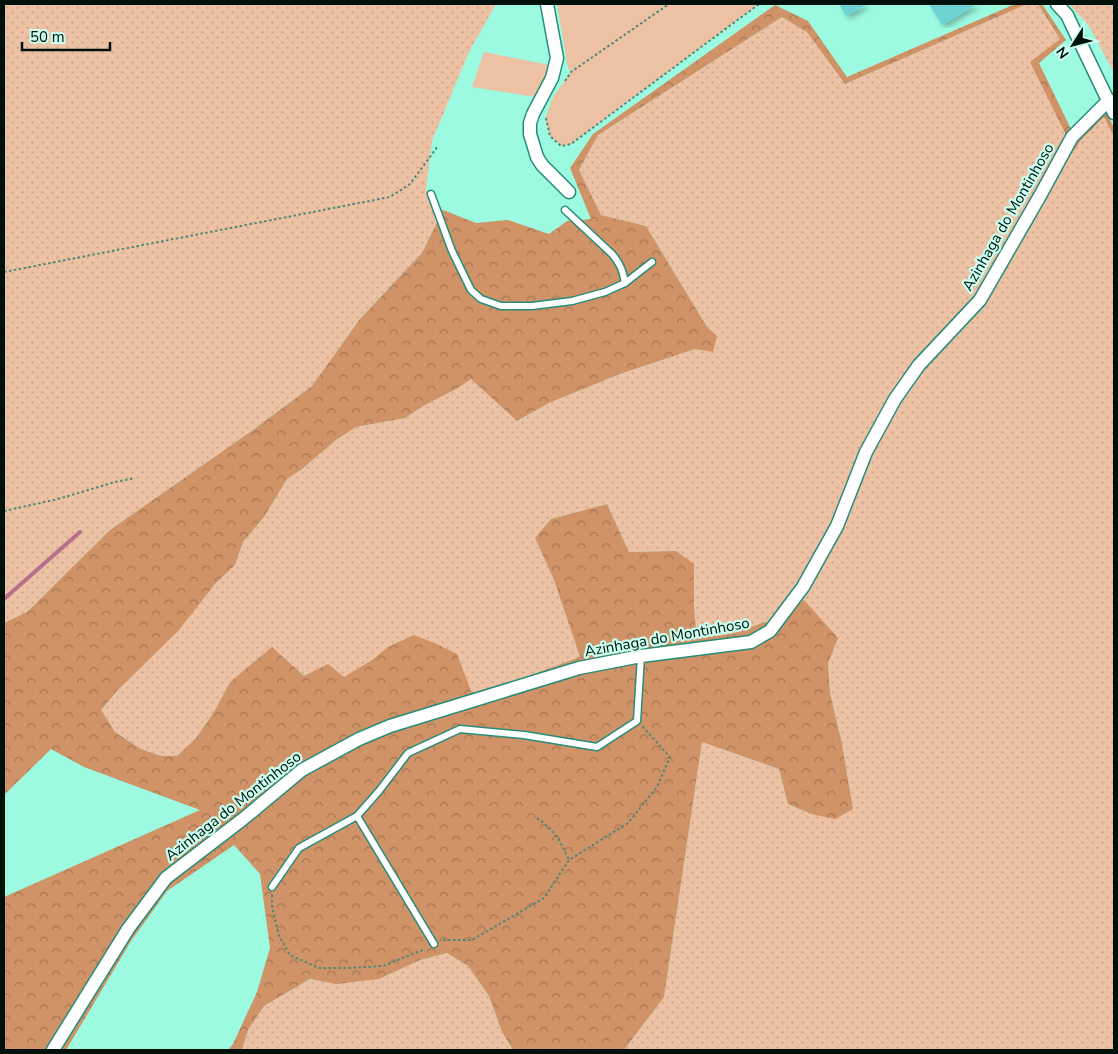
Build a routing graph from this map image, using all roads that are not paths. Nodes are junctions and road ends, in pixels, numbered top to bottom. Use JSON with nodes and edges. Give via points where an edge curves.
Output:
{"nodes":[{"id":1,"x":547,"y":4,"type":"edge"},
{"id":2,"x":1057,"y":4,"type":"edge"},
{"id":3,"x":1109,"y":100,"type":"junction"},
{"id":4,"x":1114,"y":113,"type":"edge"},
{"id":5,"x":569,"y":192,"type":"dead end"},
{"id":6,"x":432,"y":194,"type":"dead end"},
{"id":7,"x":565,"y":210,"type":"dead end"},
{"id":8,"x":652,"y":262,"type":"dead end"},
{"id":9,"x":625,"y":283,"type":"junction"},
{"id":10,"x":641,"y":656,"type":"junction"},
{"id":11,"x":357,"y":816,"type":"junction"},
{"id":12,"x":272,"y":887,"type":"road end"},
{"id":13,"x":434,"y":944,"type":"road end"},
{"id":14,"x":53,"y":1050,"type":"edge"}],
"edges":[{"from":1,"to":5,"type":"street","via":[[557,58],[552,78],[533,114],[530,134],[542,165]]},
{"from":2,"to":3,"type":"street","via":[[1067,15]]},
{"from":3,"to":4,"type":"street"},
{"from":3,"to":10,"type":"street","name":"Azinhaga do Montinhoso","via":[[1072,137],[980,300],[919,365],[896,399],[866,452],[837,526],[803,587],[770,631],[751,642]]},
{"from":6,"to":9,"type":"lane","via":[[452,251],[471,290],[481,299],[501,306],[532,306],[572,301]]},
{"from":7,"to":9,"type":"lane","via":[[619,262]]},
{"from":8,"to":9,"type":"lane"},
{"from":10,"to":11,"type":"lane","via":[[638,721],[597,747],[460,729],[408,753]]},
{"from":10,"to":14,"type":"street","name":"Azinhaga do Montinhoso","via":[[579,668],[390,726],[302,770],[166,878],[128,929]]},
{"from":11,"to":12,"type":"lane","via":[[299,848]]},
{"from":11,"to":13,"type":"lane"}]}
